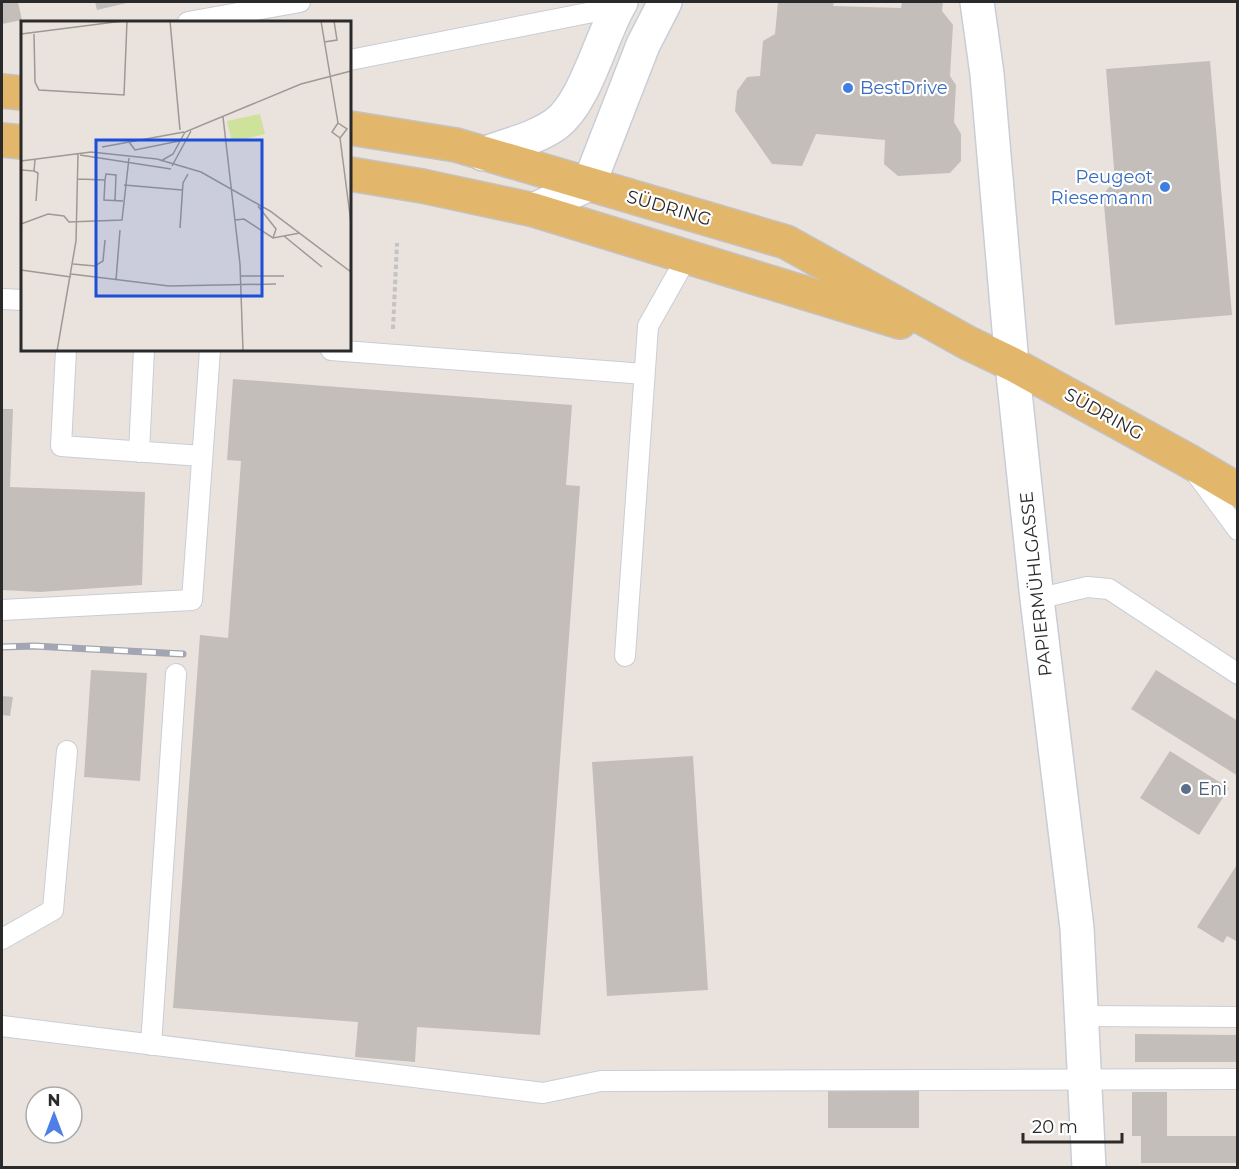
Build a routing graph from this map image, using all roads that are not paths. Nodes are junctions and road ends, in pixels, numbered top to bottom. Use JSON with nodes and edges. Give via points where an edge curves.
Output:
{"nodes":[{"id":1,"x":300,"y":2,"type":"edge"},
{"id":2,"x":665,"y":2,"type":"edge"},
{"id":3,"x":977,"y":2,"type":"edge"},
{"id":4,"x":619,"y":4,"type":"edge"},
{"id":5,"x":245,"y":18,"type":"edge"},
{"id":6,"x":202,"y":21,"type":"edge"},
{"id":7,"x":351,"y":60,"type":"edge"},
{"id":8,"x":2,"y":91,"type":"edge"},
{"id":9,"x":21,"y":93,"type":"edge"},
{"id":10,"x":351,"y":128,"type":"edge"},
{"id":11,"x":2,"y":140,"type":"edge"},
{"id":12,"x":21,"y":142,"type":"edge"},
{"id":13,"x":483,"y":154,"type":"junction"},
{"id":14,"x":351,"y":174,"type":"edge"},
{"id":15,"x":589,"y":184,"type":"junction"},
{"id":16,"x":534,"y":210,"type":"junction"},
{"id":17,"x":688,"y":255,"type":"junction"},
{"id":18,"x":2,"y":299,"type":"edge"},
{"id":19,"x":21,"y":300,"type":"edge"},
{"id":20,"x":968,"y":343,"type":"junction"},
{"id":21,"x":66,"y":351,"type":"edge"},
{"id":22,"x":144,"y":351,"type":"edge"},
{"id":23,"x":210,"y":351,"type":"edge"},
{"id":24,"x":347,"y":351,"type":"edge"},
{"id":25,"x":1012,"y":364,"type":"junction"},
{"id":26,"x":644,"y":374,"type":"junction"},
{"id":27,"x":139,"y":452,"type":"junction"},
{"id":28,"x":202,"y":456,"type":"junction"},
{"id":29,"x":1187,"y":460,"type":"junction"},
{"id":30,"x":1238,"y":490,"type":"edge"},
{"id":31,"x":1238,"y":531,"type":"edge"},
{"id":32,"x":1037,"y":599,"type":"junction"},
{"id":33,"x":2,"y":610,"type":"edge"},
{"id":34,"x":625,"y":656,"type":"dead end"},
{"id":35,"x":176,"y":674,"type":"dead end"},
{"id":36,"x":1238,"y":674,"type":"edge"},
{"id":37,"x":68,"y":751,"type":"dead end"},
{"id":38,"x":2,"y":939,"type":"edge"},
{"id":39,"x":1081,"y":1016,"type":"junction"},
{"id":40,"x":1238,"y":1017,"type":"edge"},
{"id":41,"x":2,"y":1026,"type":"edge"},
{"id":42,"x":151,"y":1045,"type":"junction"},
{"id":43,"x":1084,"y":1078,"type":"junction"},
{"id":44,"x":1238,"y":1079,"type":"edge"},
{"id":45,"x":1089,"y":1167,"type":"edge"}],
"edges":[{"from":1,"to":5,"type":"lane"},
{"from":2,"to":15,"type":"street","via":[[643,45]]},
{"from":3,"to":25,"type":"street","name":"PAPIERMÜHLGASSE","via":[[987,74]]},
{"from":4,"to":7,"type":"lane"},
{"from":4,"to":13,"type":"street","via":[[573,107],[557,123],[537,134]]},
{"from":5,"to":6,"type":"lane"},
{"from":8,"to":9,"type":"main road"},
{"from":10,"to":13,"type":"main road","name":"SÜDRING"},
{"from":11,"to":12,"type":"main road"},
{"from":13,"to":15,"type":"main road","name":"SÜDRING"},
{"from":14,"to":16,"type":"main road","name":"SÜDRING"},
{"from":15,"to":16,"type":"street"},
{"from":15,"to":20,"type":"main road","name":"SÜDRING","via":[[786,242]]},
{"from":16,"to":17,"type":"main road","name":"SÜDRING"},
{"from":17,"to":20,"type":"main road","name":"SÜDRING"},
{"from":17,"to":26,"type":"lane","via":[[648,326]]},
{"from":18,"to":19,"type":"lane"},
{"from":20,"to":25,"type":"main road","name":"SÜDRING"},
{"from":21,"to":27,"type":"lane","via":[[61,446]]},
{"from":22,"to":27,"type":"lane"},
{"from":23,"to":28,"type":"lane"},
{"from":24,"to":26,"type":"lane"},
{"from":25,"to":29,"type":"main road","name":"SÜDRING"},
{"from":25,"to":32,"type":"street","name":"PAPIERMÜHLGASSE"},
{"from":26,"to":34,"type":"lane"},
{"from":27,"to":28,"type":"lane"},
{"from":28,"to":33,"type":"lane","via":[[192,600]]},
{"from":29,"to":30,"type":"main road","name":"SÜDRING"},
{"from":29,"to":31,"type":"lane"},
{"from":32,"to":36,"type":"lane","via":[[1087,587],[1109,589]]},
{"from":32,"to":39,"type":"street","name":"PAPIERMÜHLGASSE","via":[[1077,928]]},
{"from":35,"to":42,"type":"lane"},
{"from":37,"to":38,"type":"lane","via":[[53,910]]},
{"from":39,"to":40,"type":"lane"},
{"from":39,"to":43,"type":"street","name":"PAPIERMÜHLGASSE"},
{"from":41,"to":42,"type":"lane"},
{"from":42,"to":43,"type":"lane","via":[[543,1093],[600,1081]]},
{"from":43,"to":44,"type":"lane"},
{"from":43,"to":45,"type":"street","name":"PAPIERMÜHLGASSE"}]}
